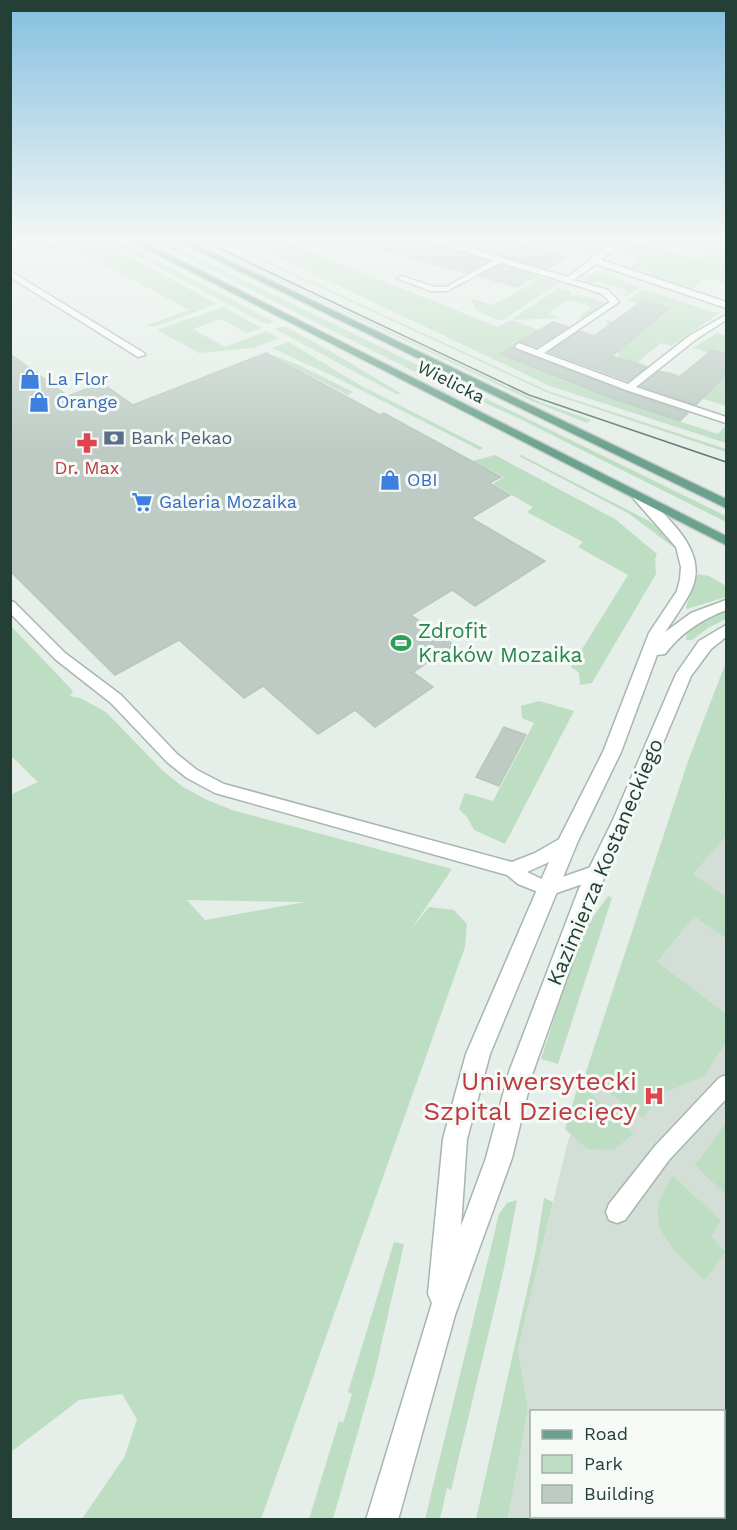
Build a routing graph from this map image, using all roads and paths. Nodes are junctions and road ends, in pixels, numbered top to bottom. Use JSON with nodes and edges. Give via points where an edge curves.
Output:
{"nodes":[{"id":1,"x":66,"y":308,"type":"edge"},
{"id":2,"x":267,"y":308,"type":"edge"},
{"id":3,"x":321,"y":308,"type":"edge"},
{"id":4,"x":606,"y":308,"type":"edge"},
{"id":5,"x":726,"y":317,"type":"edge"},
{"id":6,"x":519,"y":346,"type":"dead end"},
{"id":7,"x":538,"y":354,"type":"junction"},
{"id":8,"x":141,"y":355,"type":"dead end"},
{"id":9,"x":629,"y":388,"type":"junction"},
{"id":10,"x":726,"y":420,"type":"edge"},
{"id":11,"x":640,"y":498,"type":"junction"},
{"id":12,"x":726,"y":504,"type":"edge"},
{"id":13,"x":726,"y":541,"type":"edge"},
{"id":14,"x":10,"y":605,"type":"edge"},
{"id":15,"x":726,"y":605,"type":"edge"},
{"id":16,"x":726,"y":630,"type":"edge"},
{"id":17,"x":644,"y":671,"type":"junction"},
{"id":18,"x":568,"y":841,"type":"junction"},
{"id":19,"x":512,"y":869,"type":"junction"},
{"id":20,"x":597,"y":872,"type":"junction"},
{"id":21,"x":548,"y":889,"type":"junction"},
{"id":22,"x":726,"y":1085,"type":"edge"},
{"id":23,"x":617,"y":1212,"type":"dead end"},
{"id":24,"x":441,"y":1315,"type":"junction"},
{"id":25,"x":382,"y":1520,"type":"edge"}],
"edges":[{"from":1,"to":8,"type":"lane"},
{"from":2,"to":11,"type":"main road","name":"Wielicka"},
{"from":3,"to":12,"type":"main road","name":"Wielicka"},
{"from":4,"to":7,"type":"lane"},
{"from":5,"to":9,"type":"lane","via":[[692,338]]},
{"from":6,"to":7,"type":"lane"},
{"from":7,"to":9,"type":"lane"},
{"from":9,"to":10,"type":"lane"},
{"from":11,"to":13,"type":"main road","name":"Wielicka"},
{"from":11,"to":17,"type":"street","name":"Kazimierza Kostaneckiego","via":[[677,537],[688,567],[684,591],[657,633]]},
{"from":14,"to":19,"type":"lane","via":[[60,656],[116,699],[172,758],[220,789]]},
{"from":15,"to":17,"type":"street","name":"Kazimierza Kostaneckiego","via":[[694,616],[672,632]]},
{"from":16,"to":20,"type":"street","name":"Kazimierza Kostaneckiego","via":[[705,645],[684,674]]},
{"from":17,"to":18,"type":"street","name":"Kazimierza Kostaneckiego","via":[[612,752]]},
{"from":18,"to":19,"type":"lane","via":[[540,860]]},
{"from":18,"to":21,"type":"street","name":"Kazimierza Kostaneckiego"},
{"from":19,"to":21,"type":"lane"},
{"from":20,"to":21,"type":"lane"},
{"from":20,"to":24,"type":"street","name":"Kazimierza Kostaneckiego","via":[[520,1072],[500,1158]]},
{"from":21,"to":24,"type":"street","name":"Kazimierza Kostaneckiego","via":[[478,1054],[455,1139]]},
{"from":22,"to":23,"type":"lane","via":[[662,1153]]},
{"from":24,"to":25,"type":"street","name":"Kazimierza Kostaneckiego"}]}
